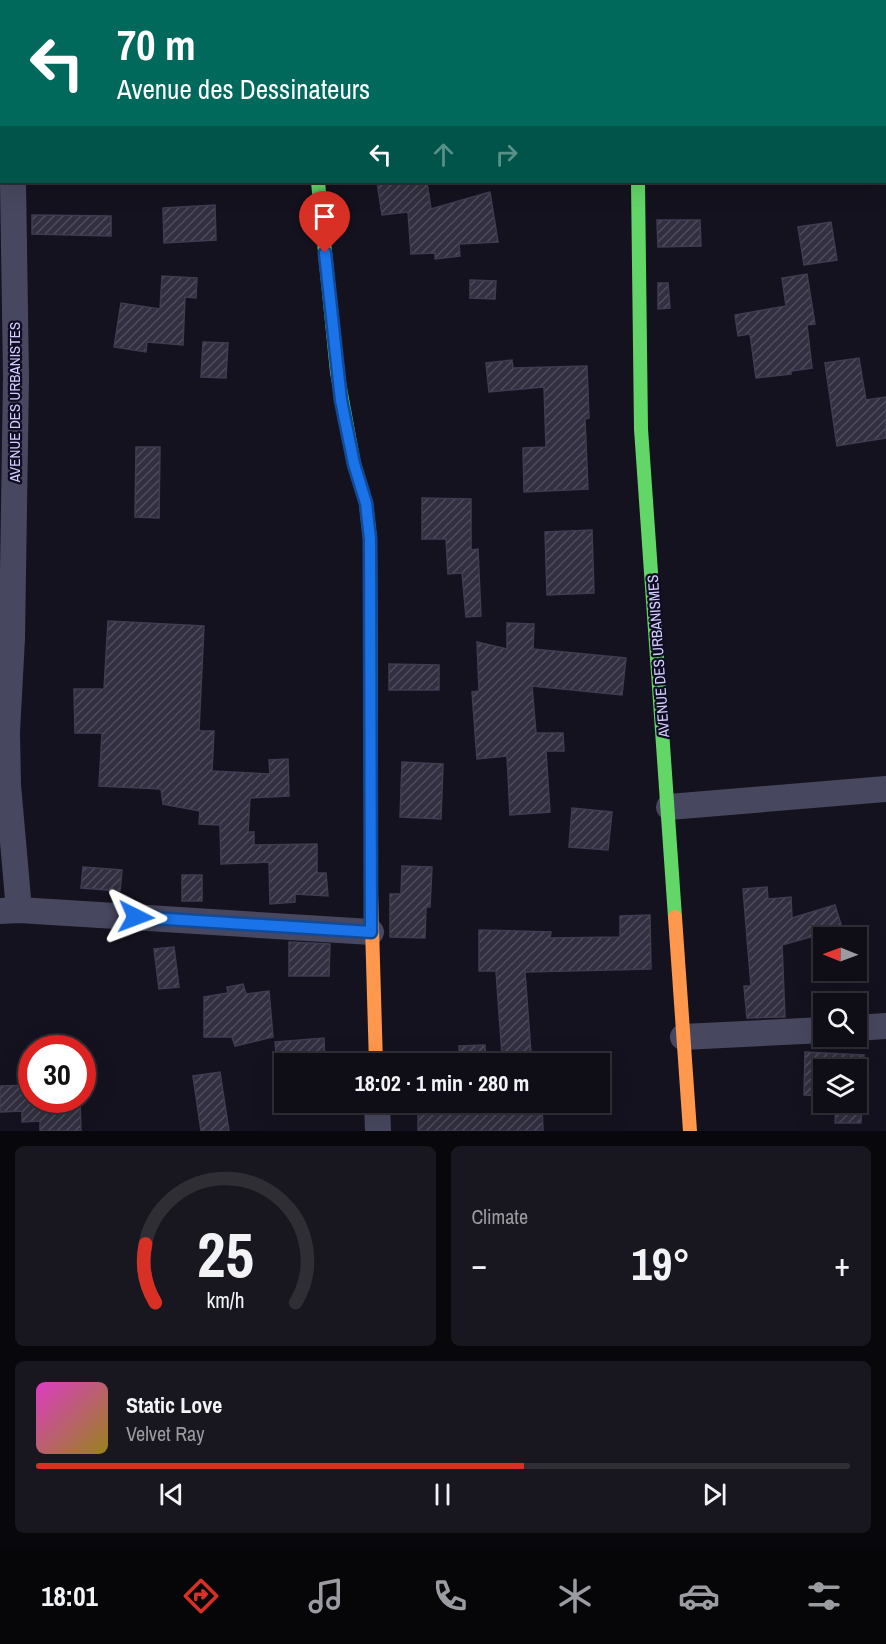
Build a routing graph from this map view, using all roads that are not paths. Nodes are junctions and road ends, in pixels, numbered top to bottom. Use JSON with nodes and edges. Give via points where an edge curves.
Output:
{"nodes":[{"id":1,"x":13,"y":183,"type":"edge"},
{"id":2,"x":318,"y":183,"type":"edge"},
{"id":3,"x":638,"y":183,"type":"edge"},
{"id":4,"x":7,"y":494,"type":"edge"},
{"id":5,"x":886,"y":789,"type":"edge"},
{"id":6,"x":669,"y":807,"type":"junction"},
{"id":7,"x":9,"y":910,"type":"edge"},
{"id":8,"x":371,"y":932,"type":"junction"},
{"id":9,"x":886,"y":1026,"type":"edge"},
{"id":10,"x":867,"y":1027,"type":"edge"},
{"id":11,"x":813,"y":1031,"type":"edge"},
{"id":12,"x":684,"y":1037,"type":"junction"},
{"id":13,"x":376,"y":1053,"type":"edge"},
{"id":14,"x":377,"y":1113,"type":"edge"},
{"id":15,"x":378,"y":1131,"type":"edge"},
{"id":16,"x":690,"y":1131,"type":"edge"}],
"edges":[{"from":1,"to":4,"type":"street","name":"AVENUE DES URBANISTES","via":[[16,377]]},
{"from":2,"to":8,"type":"street","via":[[338,381],[366,503],[370,539]]},
{"from":3,"to":6,"type":"street","name":"AVENUE DES URBANISMES","via":[[641,429]]},
{"from":4,"to":7,"type":"street","name":"AVENUE DES URBANISTES","via":[[12,638],[7,732]]},
{"from":5,"to":6,"type":"street"},
{"from":6,"to":12,"type":"street","name":"AVENUE DES URBANISMES"},
{"from":7,"to":8,"type":"street"},
{"from":8,"to":13,"type":"street"},
{"from":9,"to":10,"type":"street"},
{"from":11,"to":12,"type":"street"},
{"from":12,"to":16,"type":"street","name":"AVENUE DES URBANISMES"},
{"from":14,"to":15,"type":"street"}]}
